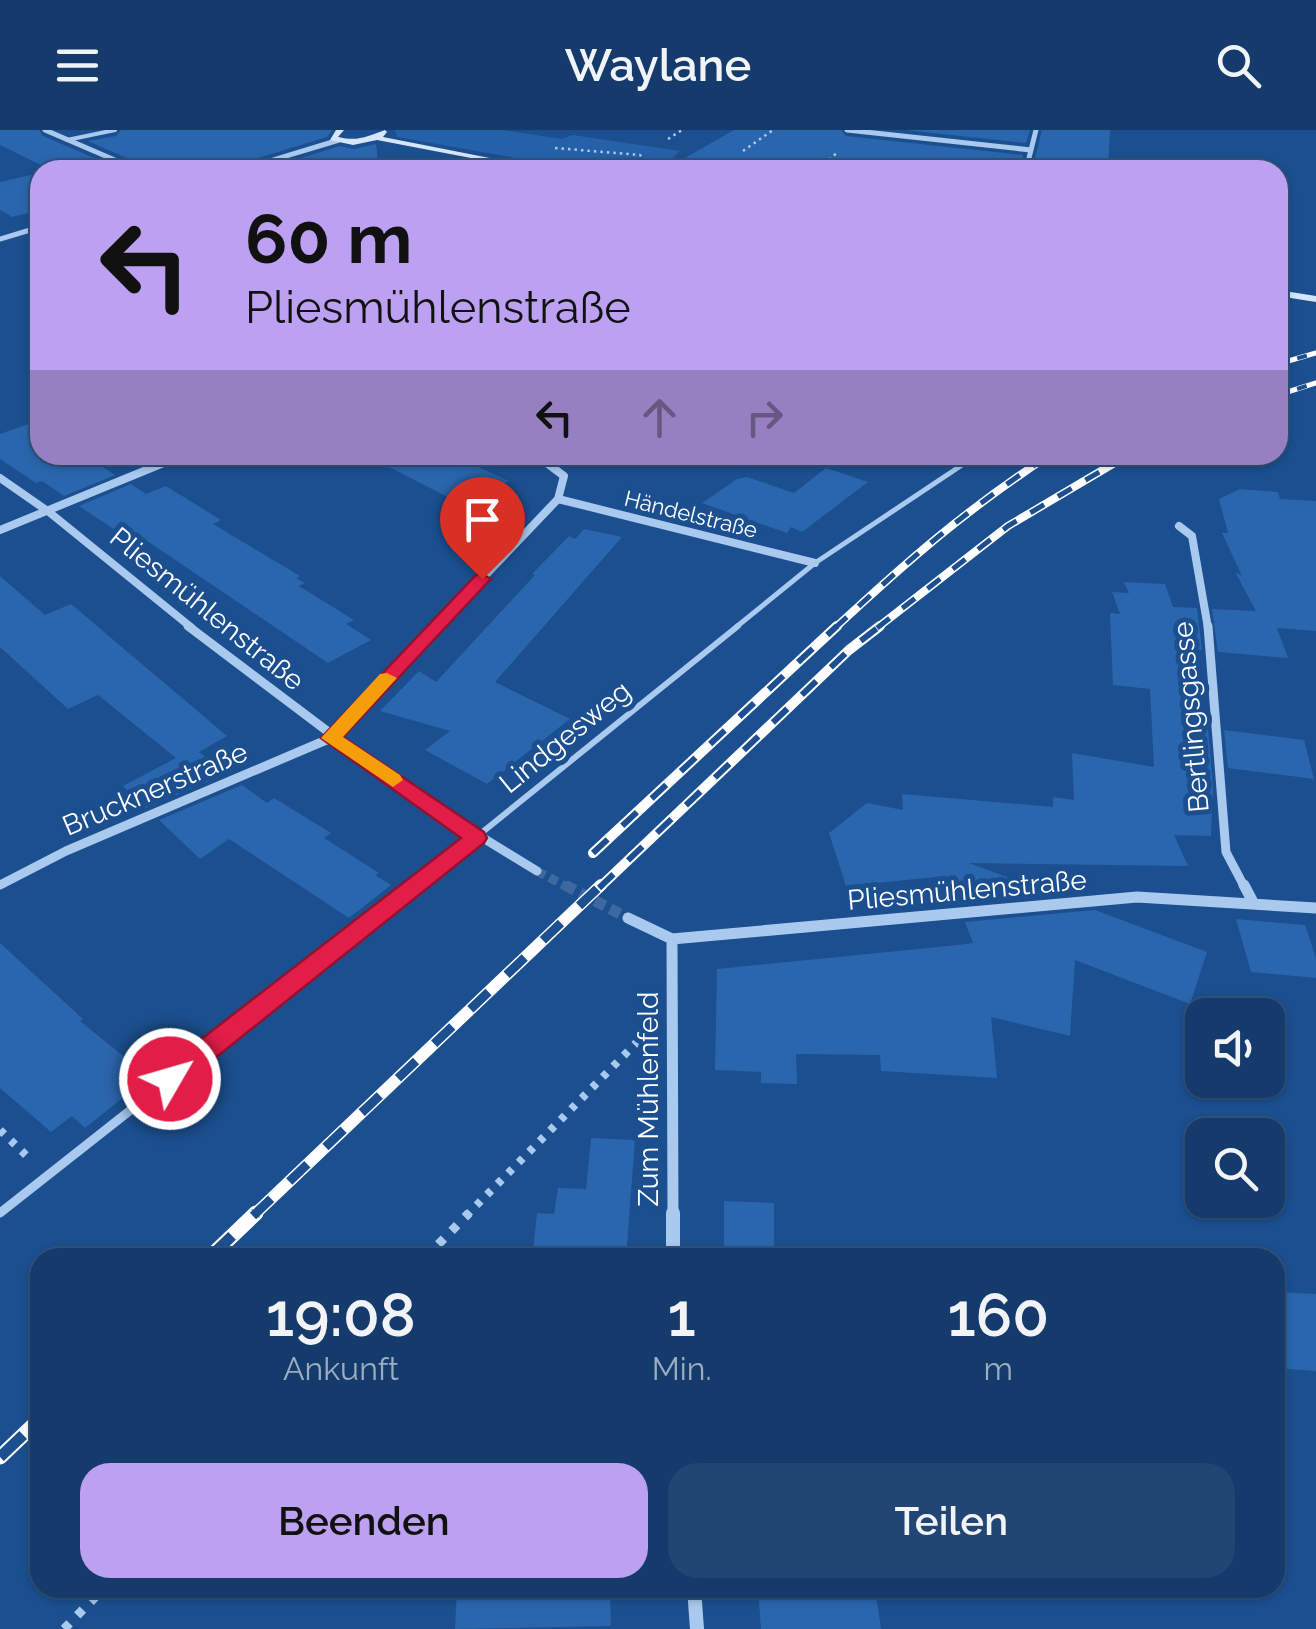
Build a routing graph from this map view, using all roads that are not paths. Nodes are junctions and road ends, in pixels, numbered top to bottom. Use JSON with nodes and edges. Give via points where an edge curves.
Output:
{"nodes":[{"id":1,"x":45,"y":130,"type":"edge"},
{"id":2,"x":115,"y":130,"type":"edge"},
{"id":3,"x":847,"y":130,"type":"edge"},
{"id":4,"x":1036,"y":130,"type":"edge"},
{"id":5,"x":340,"y":133,"type":"edge"},
{"id":6,"x":379,"y":134,"type":"edge"},
{"id":7,"x":66,"y":140,"type":"junction"},
{"id":8,"x":1031,"y":150,"type":"junction"},
{"id":9,"x":114,"y":160,"type":"edge"},
{"id":10,"x":267,"y":160,"type":"edge"},
{"id":11,"x":501,"y":160,"type":"edge"},
{"id":12,"x":1028,"y":160,"type":"edge"},
{"id":13,"x":30,"y":230,"type":"edge"},
{"id":14,"x":0,"y":239,"type":"edge"},
{"id":15,"x":1288,"y":295,"type":"edge"},
{"id":16,"x":1316,"y":299,"type":"edge"},
{"id":17,"x":159,"y":465,"type":"edge"},
{"id":18,"x":549,"y":465,"type":"edge"},
{"id":19,"x":962,"y":465,"type":"edge"},
{"id":20,"x":0,"y":478,"type":"edge"},
{"id":21,"x":558,"y":499,"type":"junction"},
{"id":22,"x":49,"y":512,"type":"junction"},
{"id":23,"x":1179,"y":526,"type":"dead end"},
{"id":24,"x":0,"y":530,"type":"edge"},
{"id":25,"x":815,"y":562,"type":"junction"},
{"id":26,"x":331,"y":738,"type":"junction"},
{"id":27,"x":476,"y":838,"type":"junction"},
{"id":28,"x":537,"y":871,"type":"tunnel mouth"},
{"id":29,"x":0,"y":885,"type":"edge"},
{"id":30,"x":1254,"y":904,"type":"junction"},
{"id":31,"x":1316,"y":908,"type":"edge"},
{"id":32,"x":628,"y":918,"type":"tunnel mouth"},
{"id":33,"x":672,"y":940,"type":"junction"},
{"id":34,"x":0,"y":1213,"type":"edge"},
{"id":35,"x":674,"y":1248,"type":"edge"},
{"id":36,"x":695,"y":1598,"type":"edge"},
{"id":37,"x":697,"y":1629,"type":"edge"}],
"edges":[{"from":1,"to":7,"type":"street"},
{"from":2,"to":7,"type":"lane"},
{"from":3,"to":8,"type":"street"},
{"from":4,"to":8,"type":"street"},
{"from":5,"to":6,"type":"street"},
{"from":5,"to":10,"type":"street"},
{"from":6,"to":11,"type":"street"},
{"from":7,"to":9,"type":"street"},
{"from":8,"to":12,"type":"street"},
{"from":13,"to":14,"type":"street"},
{"from":15,"to":16,"type":"street"},
{"from":17,"to":22,"type":"street"},
{"from":18,"to":21,"type":"street","via":[[564,476]]},
{"from":19,"to":25,"type":"lane","name":"Lindgesweg"},
{"from":20,"to":22,"type":"street","name":"Pliesmühlenstraße"},
{"from":21,"to":25,"type":"street","name":"Händelstraße"},
{"from":21,"to":26,"type":"street"},
{"from":22,"to":24,"type":"street"},
{"from":22,"to":26,"type":"street","name":"Pliesmühlenstraße"},
{"from":23,"to":30,"type":"street","name":"Bertlingsgasse","via":[[1192,536],[1211,645],[1226,852]]},
{"from":25,"to":27,"type":"lane","name":"Lindgesweg"},
{"from":26,"to":27,"type":"street","name":"Pliesmühlenstraße"},
{"from":26,"to":29,"type":"street","name":"Brucknerstraße"},
{"from":27,"to":28,"type":"street","name":"Pliesmühlenstraße"},
{"from":27,"to":34,"type":"lane","name":"Lindgesweg"},
{"from":30,"to":31,"type":"street","name":"Pliesmühlenstraße"},
{"from":30,"to":33,"type":"street","name":"Pliesmühlenstraße","via":[[1137,898]]},
{"from":32,"to":33,"type":"street"},
{"from":33,"to":35,"type":"street","name":"Zum Mühlenfeld"},
{"from":36,"to":37,"type":"street"}]}
